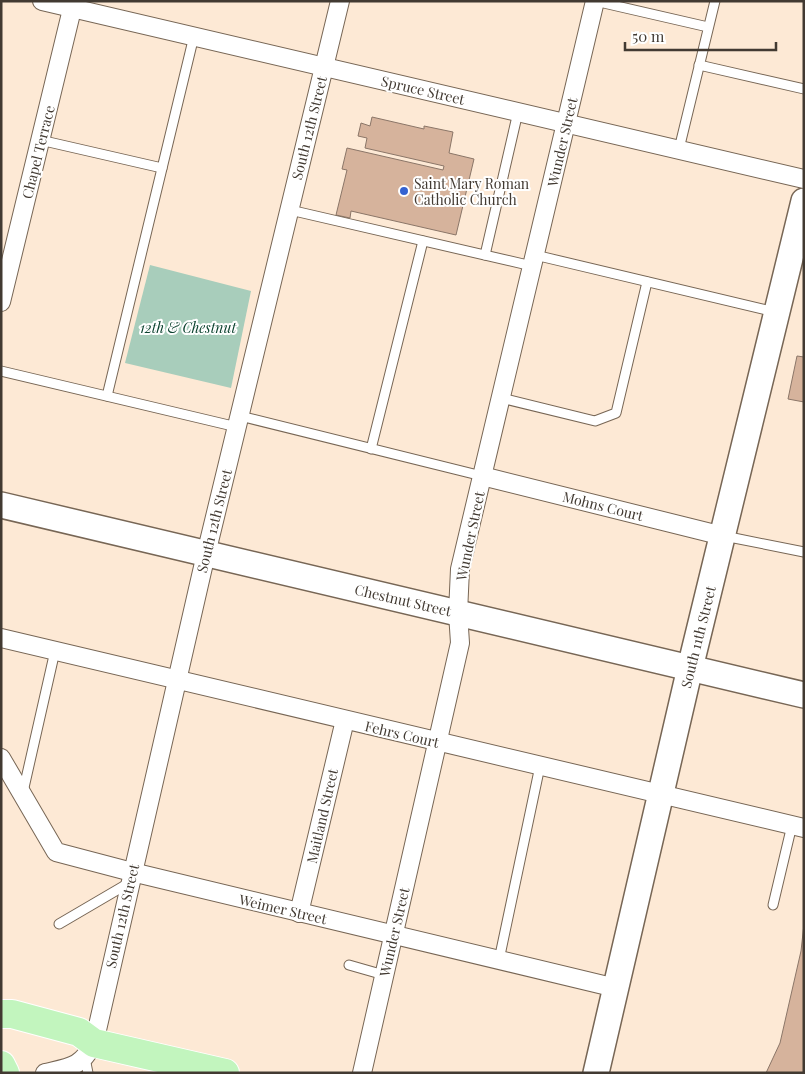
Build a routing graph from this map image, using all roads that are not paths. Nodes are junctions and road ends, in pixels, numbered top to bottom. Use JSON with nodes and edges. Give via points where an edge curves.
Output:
{"nodes":[{"id":1,"x":42,"y":1,"type":"edge"},
{"id":2,"x":340,"y":1,"type":"edge"},
{"id":3,"x":595,"y":1,"type":"edge"},
{"id":4,"x":715,"y":1,"type":"edge"},
{"id":5,"x":73,"y":5,"type":"edge"},
{"id":6,"x":708,"y":27,"type":"junction"},
{"id":7,"x":194,"y":36,"type":"junction"},
{"id":8,"x":699,"y":65,"type":"junction"},
{"id":9,"x":324,"y":67,"type":"junction"},
{"id":10,"x":804,"y":89,"type":"edge"},
{"id":11,"x":518,"y":112,"type":"junction"},
{"id":12,"x":566,"y":124,"type":"junction"},
{"id":13,"x":40,"y":140,"type":"junction"},
{"id":14,"x":679,"y":149,"type":"junction"},
{"id":15,"x":162,"y":168,"type":"junction"},
{"id":16,"x":804,"y":179,"type":"edge"},
{"id":17,"x":804,"y":202,"type":"edge"},
{"id":18,"x":290,"y":210,"type":"junction"},
{"id":19,"x":423,"y":241,"type":"junction"},
{"id":20,"x":485,"y":255,"type":"junction"},
{"id":21,"x":533,"y":261,"type":"junction"},
{"id":22,"x":648,"y":282,"type":"junction"},
{"id":23,"x":1,"y":302,"type":"edge"},
{"id":24,"x":778,"y":313,"type":"junction"},
{"id":25,"x":1,"y":372,"type":"edge"},
{"id":26,"x":108,"y":396,"type":"junction"},
{"id":27,"x":501,"y":398,"type":"junction"},
{"id":28,"x":239,"y":421,"type":"junction"},
{"id":29,"x":371,"y":449,"type":"junction"},
{"id":30,"x":482,"y":476,"type":"junction"},
{"id":31,"x":1,"y":505,"type":"edge"},
{"id":32,"x":723,"y":536,"type":"junction"},
{"id":33,"x":804,"y":552,"type":"edge"},
{"id":34,"x":206,"y":554,"type":"junction"},
{"id":35,"x":458,"y":613,"type":"junction"},
{"id":36,"x":1,"y":638,"type":"edge"},
{"id":37,"x":55,"y":651,"type":"junction"},
{"id":38,"x":690,"y":668,"type":"junction"},
{"id":39,"x":177,"y":680,"type":"junction"},
{"id":40,"x":804,"y":695,"type":"edge"},
{"id":41,"x":345,"y":720,"type":"junction"},
{"id":42,"x":438,"y":742,"type":"junction"},
{"id":43,"x":1,"y":758,"type":"edge"},
{"id":44,"x":540,"y":766,"type":"junction"},
{"id":45,"x":662,"y":794,"type":"junction"},
{"id":46,"x":22,"y":795,"type":"junction"},
{"id":47,"x":798,"y":827,"type":"edge"},
{"id":48,"x":130,"y":878,"type":"junction"},
{"id":49,"x":773,"y":905,"type":"dead end"},
{"id":50,"x":300,"y":913,"type":"junction"},
{"id":51,"x":59,"y":924,"type":"dead end"},
{"id":52,"x":393,"y":935,"type":"junction"},
{"id":53,"x":499,"y":960,"type":"junction"},
{"id":54,"x":349,"y":966,"type":"dead end"},
{"id":55,"x":384,"y":975,"type":"junction"},
{"id":56,"x":616,"y":988,"type":"junction"},
{"id":57,"x":1,"y":1014,"type":"edge"},
{"id":58,"x":89,"y":1058,"type":"edge"},
{"id":59,"x":1,"y":1065,"type":"edge"},
{"id":60,"x":5,"y":1073,"type":"edge"},
{"id":61,"x":45,"y":1073,"type":"edge"},
{"id":62,"x":224,"y":1073,"type":"edge"},
{"id":63,"x":362,"y":1073,"type":"edge"},
{"id":64,"x":596,"y":1073,"type":"edge"}],
"edges":[{"from":1,"to":5,"type":"street","name":"Spruce Street"},
{"from":2,"to":9,"type":"street","name":"South 12th Street"},
{"from":3,"to":6,"type":"lane"},
{"from":3,"to":12,"type":"street","name":"Wunder Street"},
{"from":4,"to":6,"type":"lane"},
{"from":5,"to":7,"type":"street","name":"Spruce Street"},
{"from":5,"to":13,"type":"street","name":"Chapel Terrace"},
{"from":6,"to":8,"type":"lane"},
{"from":7,"to":9,"type":"street","name":"Spruce Street"},
{"from":7,"to":15,"type":"lane"},
{"from":8,"to":10,"type":"lane"},
{"from":8,"to":14,"type":"lane"},
{"from":9,"to":11,"type":"street","name":"Spruce Street"},
{"from":9,"to":18,"type":"street","name":"South 12th Street"},
{"from":11,"to":12,"type":"street","name":"Spruce Street"},
{"from":11,"to":20,"type":"lane"},
{"from":12,"to":14,"type":"street","name":"Spruce Street"},
{"from":12,"to":21,"type":"street","name":"Wunder Street"},
{"from":13,"to":15,"type":"lane"},
{"from":13,"to":23,"type":"street","name":"Chapel Terrace"},
{"from":14,"to":16,"type":"street","name":"Spruce Street"},
{"from":15,"to":26,"type":"lane"},
{"from":17,"to":24,"type":"street","name":"South 11th Street"},
{"from":18,"to":19,"type":"lane"},
{"from":18,"to":28,"type":"street","name":"South 12th Street"},
{"from":19,"to":20,"type":"lane"},
{"from":19,"to":29,"type":"lane"},
{"from":20,"to":21,"type":"lane"},
{"from":21,"to":22,"type":"lane"},
{"from":21,"to":27,"type":"street","name":"Wunder Street"},
{"from":22,"to":24,"type":"lane"},
{"from":22,"to":27,"type":"lane","via":[[616,413],[595,421]]},
{"from":24,"to":32,"type":"street","name":"South 11th Street"},
{"from":25,"to":26,"type":"lane"},
{"from":26,"to":28,"type":"lane"},
{"from":27,"to":30,"type":"street","name":"Wunder Street"},
{"from":28,"to":29,"type":"lane"},
{"from":28,"to":34,"type":"street","name":"South 12th Street"},
{"from":29,"to":30,"type":"lane"},
{"from":30,"to":32,"type":"street","name":"Mohns Court"},
{"from":30,"to":35,"type":"street","name":"Wunder Street","via":[[460,569]]},
{"from":31,"to":34,"type":"street","name":"Chestnut Street"},
{"from":32,"to":33,"type":"lane"},
{"from":32,"to":38,"type":"street","name":"South 11th Street"},
{"from":34,"to":35,"type":"street","name":"Chestnut Street"},
{"from":34,"to":39,"type":"street","name":"South 12th Street"},
{"from":35,"to":38,"type":"street","name":"Chestnut Street"},
{"from":35,"to":42,"type":"street","name":"Wunder Street","via":[[460,643]]},
{"from":36,"to":37,"type":"street","name":"Fehrs Court"},
{"from":37,"to":39,"type":"street","name":"Fehrs Court"},
{"from":37,"to":46,"type":"lane"},
{"from":38,"to":40,"type":"street","name":"Chestnut Street"},
{"from":38,"to":45,"type":"street","name":"South 11th Street"},
{"from":39,"to":41,"type":"street","name":"Fehrs Court"},
{"from":39,"to":48,"type":"street","name":"South 12th Street"},
{"from":41,"to":42,"type":"street","name":"Fehrs Court"},
{"from":41,"to":50,"type":"street","name":"Maitland Street"},
{"from":42,"to":44,"type":"street","name":"Fehrs Court"},
{"from":42,"to":52,"type":"street","name":"Wunder Street"},
{"from":43,"to":46,"type":"street","name":"Weimer Street"},
{"from":44,"to":45,"type":"street","name":"Fehrs Court"},
{"from":44,"to":53,"type":"lane"},
{"from":45,"to":47,"type":"street","name":"Fehrs Court"},
{"from":45,"to":56,"type":"street","name":"South 11th Street"},
{"from":46,"to":48,"type":"street","name":"Weimer Street","via":[[56,852]]},
{"from":47,"to":49,"type":"lane"},
{"from":48,"to":50,"type":"street","name":"Weimer Street"},
{"from":48,"to":51,"type":"lane"},
{"from":48,"to":58,"type":"street","name":"South 12th Street"},
{"from":50,"to":52,"type":"street","name":"Weimer Street"},
{"from":52,"to":53,"type":"street","name":"Weimer Street"},
{"from":52,"to":55,"type":"street","name":"Wunder Street"},
{"from":53,"to":56,"type":"street","name":"Weimer Street"},
{"from":54,"to":55,"type":"lane"},
{"from":55,"to":63,"type":"street","name":"Wunder Street"},
{"from":56,"to":64,"type":"street","name":"South 11th Street"},
{"from":57,"to":58,"type":"main road","via":[[79,1032]]},
{"from":58,"to":61,"type":"street"},
{"from":58,"to":62,"type":"main road"},
{"from":59,"to":60,"type":"main road"}]}
